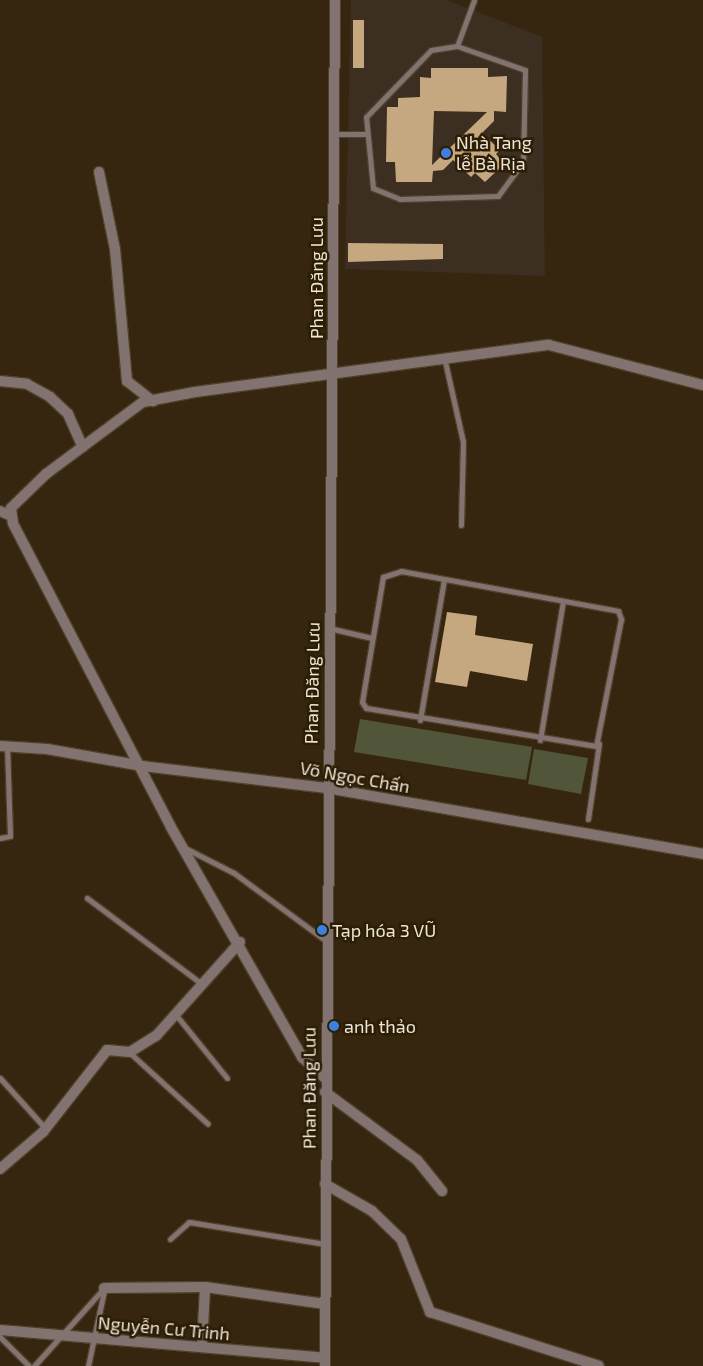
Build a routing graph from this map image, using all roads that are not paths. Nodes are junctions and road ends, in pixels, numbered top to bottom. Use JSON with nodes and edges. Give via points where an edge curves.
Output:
{"nodes":[{"id":1,"x":335,"y":0,"type":"edge"},
{"id":2,"x":474,"y":0,"type":"edge"},
{"id":3,"x":457,"y":46,"type":"junction"},
{"id":4,"x":334,"y":134,"type":"junction"},
{"id":5,"x":367,"y":134,"type":"junction"},
{"id":6,"x":99,"y":172,"type":"dead end"},
{"id":7,"x":444,"y":357,"type":"junction"},
{"id":8,"x":332,"y":375,"type":"junction"},
{"id":9,"x":0,"y":381,"type":"edge"},
{"id":10,"x":703,"y":386,"type":"edge"},
{"id":11,"x":153,"y":401,"type":"junction"},
{"id":12,"x":83,"y":447,"type":"junction"},
{"id":13,"x":0,"y":511,"type":"edge"},
{"id":14,"x":12,"y":516,"type":"junction"},
{"id":15,"x":461,"y":525,"type":"dead end"},
{"id":16,"x":444,"y":579,"type":"junction"},
{"id":17,"x":563,"y":601,"type":"junction"},
{"id":18,"x":328,"y":628,"type":"junction"},
{"id":19,"x":372,"y":638,"type":"junction"},
{"id":20,"x":420,"y":720,"type":"junction"},
{"id":21,"x":540,"y":740,"type":"junction"},
{"id":22,"x":600,"y":741,"type":"junction"},
{"id":23,"x":3,"y":746,"type":"edge"},
{"id":24,"x":142,"y":766,"type":"junction"},
{"id":25,"x":326,"y":788,"type":"junction"},
{"id":26,"x":588,"y":819,"type":"dead end"},
{"id":27,"x":0,"y":838,"type":"edge"},
{"id":28,"x":182,"y":846,"type":"junction"},
{"id":29,"x":703,"y":854,"type":"edge"},
{"id":30,"x":88,"y":898,"type":"dead end"},
{"id":31,"x":325,"y":940,"type":"junction"},
{"id":32,"x":240,"y":942,"type":"junction"},
{"id":33,"x":202,"y":984,"type":"junction"},
{"id":34,"x":176,"y":1015,"type":"junction"},
{"id":35,"x":130,"y":1052,"type":"junction"},
{"id":36,"x":0,"y":1078,"type":"edge"},
{"id":37,"x":227,"y":1078,"type":"dead end"},
{"id":38,"x":325,"y":1078,"type":"junction"},
{"id":39,"x":325,"y":1092,"type":"junction"},
{"id":40,"x":208,"y":1124,"type":"dead end"},
{"id":41,"x":46,"y":1128,"type":"junction"},
{"id":42,"x":0,"y":1169,"type":"edge"},
{"id":43,"x":325,"y":1184,"type":"junction"},
{"id":44,"x":442,"y":1191,"type":"dead end"},
{"id":45,"x":170,"y":1239,"type":"dead end"},
{"id":46,"x":326,"y":1244,"type":"junction"},
{"id":47,"x":205,"y":1287,"type":"junction"},
{"id":48,"x":104,"y":1288,"type":"junction"},
{"id":49,"x":325,"y":1304,"type":"junction"},
{"id":50,"x":0,"y":1330,"type":"edge"},
{"id":51,"x":62,"y":1335,"type":"junction"},
{"id":52,"x":0,"y":1337,"type":"edge"},
{"id":53,"x":92,"y":1338,"type":"junction"},
{"id":54,"x":202,"y":1347,"type":"junction"},
{"id":55,"x":325,"y":1362,"type":"edge"},
{"id":56,"x":29,"y":1366,"type":"edge"},
{"id":57,"x":34,"y":1366,"type":"edge"},
{"id":58,"x":88,"y":1366,"type":"edge"},
{"id":59,"x":599,"y":1366,"type":"edge"}],
"edges":[{"from":1,"to":4,"type":"street","name":"Phan Đăng Lưu"},
{"from":2,"to":3,"type":"lane"},
{"from":3,"to":5,"type":"lane","via":[[431,50],[366,117]]},
{"from":3,"to":5,"type":"lane","via":[[525,70],[523,162],[498,196],[400,199],[374,188]]},
{"from":4,"to":5,"type":"lane"},
{"from":4,"to":8,"type":"street","name":"Phan Đăng Lưu"},
{"from":6,"to":11,"type":"street","via":[[115,249],[127,381]]},
{"from":7,"to":8,"type":"street"},
{"from":7,"to":10,"type":"street","via":[[548,346]]},
{"from":7,"to":15,"type":"lane","via":[[463,442]]},
{"from":8,"to":11,"type":"street"},
{"from":8,"to":18,"type":"street","name":"Phan Đăng Lưu"},
{"from":9,"to":12,"type":"street","via":[[27,384],[50,397],[68,414]]},
{"from":11,"to":12,"type":"street","via":[[143,402]]},
{"from":12,"to":14,"type":"street","via":[[39,481],[11,508]]},
{"from":13,"to":14,"type":"street"},
{"from":14,"to":24,"type":"street"},
{"from":16,"to":17,"type":"lane"},
{"from":16,"to":19,"type":"lane","via":[[402,571],[383,578]]},
{"from":16,"to":20,"type":"lane"},
{"from":17,"to":21,"type":"lane"},
{"from":17,"to":22,"type":"lane","via":[[618,611],[621,618]]},
{"from":18,"to":19,"type":"lane"},
{"from":18,"to":25,"type":"street","name":"Phan Đăng Lưu"},
{"from":19,"to":20,"type":"lane","via":[[362,702],[366,708]]},
{"from":20,"to":21,"type":"lane"},
{"from":21,"to":22,"type":"lane","via":[[591,748]]},
{"from":22,"to":26,"type":"lane"},
{"from":23,"to":24,"type":"street","name":"Võ Ngọc Chấn","via":[[47,748]]},
{"from":23,"to":27,"type":"lane","via":[[10,836]]},
{"from":24,"to":25,"type":"street","name":"Võ Ngọc Chấn"},
{"from":24,"to":28,"type":"street"},
{"from":25,"to":29,"type":"street","name":"Võ Ngọc Chấn"},
{"from":25,"to":31,"type":"street","name":"Phan Đăng Lưu"},
{"from":28,"to":31,"type":"lane","via":[[234,874]]},
{"from":28,"to":32,"type":"street"},
{"from":30,"to":33,"type":"lane"},
{"from":31,"to":38,"type":"street","name":"Phan Đăng Lưu"},
{"from":32,"to":33,"type":"street"},
{"from":32,"to":38,"type":"street","via":[[302,1057]]},
{"from":33,"to":34,"type":"street"},
{"from":34,"to":35,"type":"street","via":[[156,1036]]},
{"from":34,"to":37,"type":"lane"},
{"from":35,"to":40,"type":"lane"},
{"from":35,"to":41,"type":"street","via":[[107,1050]]},
{"from":36,"to":41,"type":"lane"},
{"from":38,"to":39,"type":"street","name":"Phan Đăng Lưu"},
{"from":39,"to":43,"type":"street","name":"Phan Đăng Lưu"},
{"from":39,"to":44,"type":"street","via":[[417,1160]]},
{"from":41,"to":42,"type":"street"},
{"from":43,"to":46,"type":"street","name":"Phan Đăng Lưu"},
{"from":43,"to":59,"type":"street","via":[[372,1211],[401,1239],[430,1312]]},
{"from":45,"to":46,"type":"lane","via":[[189,1222]]},
{"from":46,"to":49,"type":"street","name":"Phan Đăng Lưu"},
{"from":47,"to":48,"type":"street"},
{"from":47,"to":49,"type":"street"},
{"from":47,"to":54,"type":"street"},
{"from":48,"to":51,"type":"lane"},
{"from":48,"to":53,"type":"lane"},
{"from":49,"to":55,"type":"street","name":"Phan Đăng Lưu"},
{"from":50,"to":51,"type":"street","name":"Nguyễn Cư Trinh"},
{"from":51,"to":53,"type":"street","name":"Nguyễn Cư Trinh"},
{"from":51,"to":57,"type":"lane"},
{"from":52,"to":56,"type":"lane"},
{"from":53,"to":54,"type":"street","name":"Nguyễn Cư Trinh"},
{"from":53,"to":58,"type":"lane"},
{"from":54,"to":55,"type":"street","name":"Nguyễn Cư Trinh"}]}
